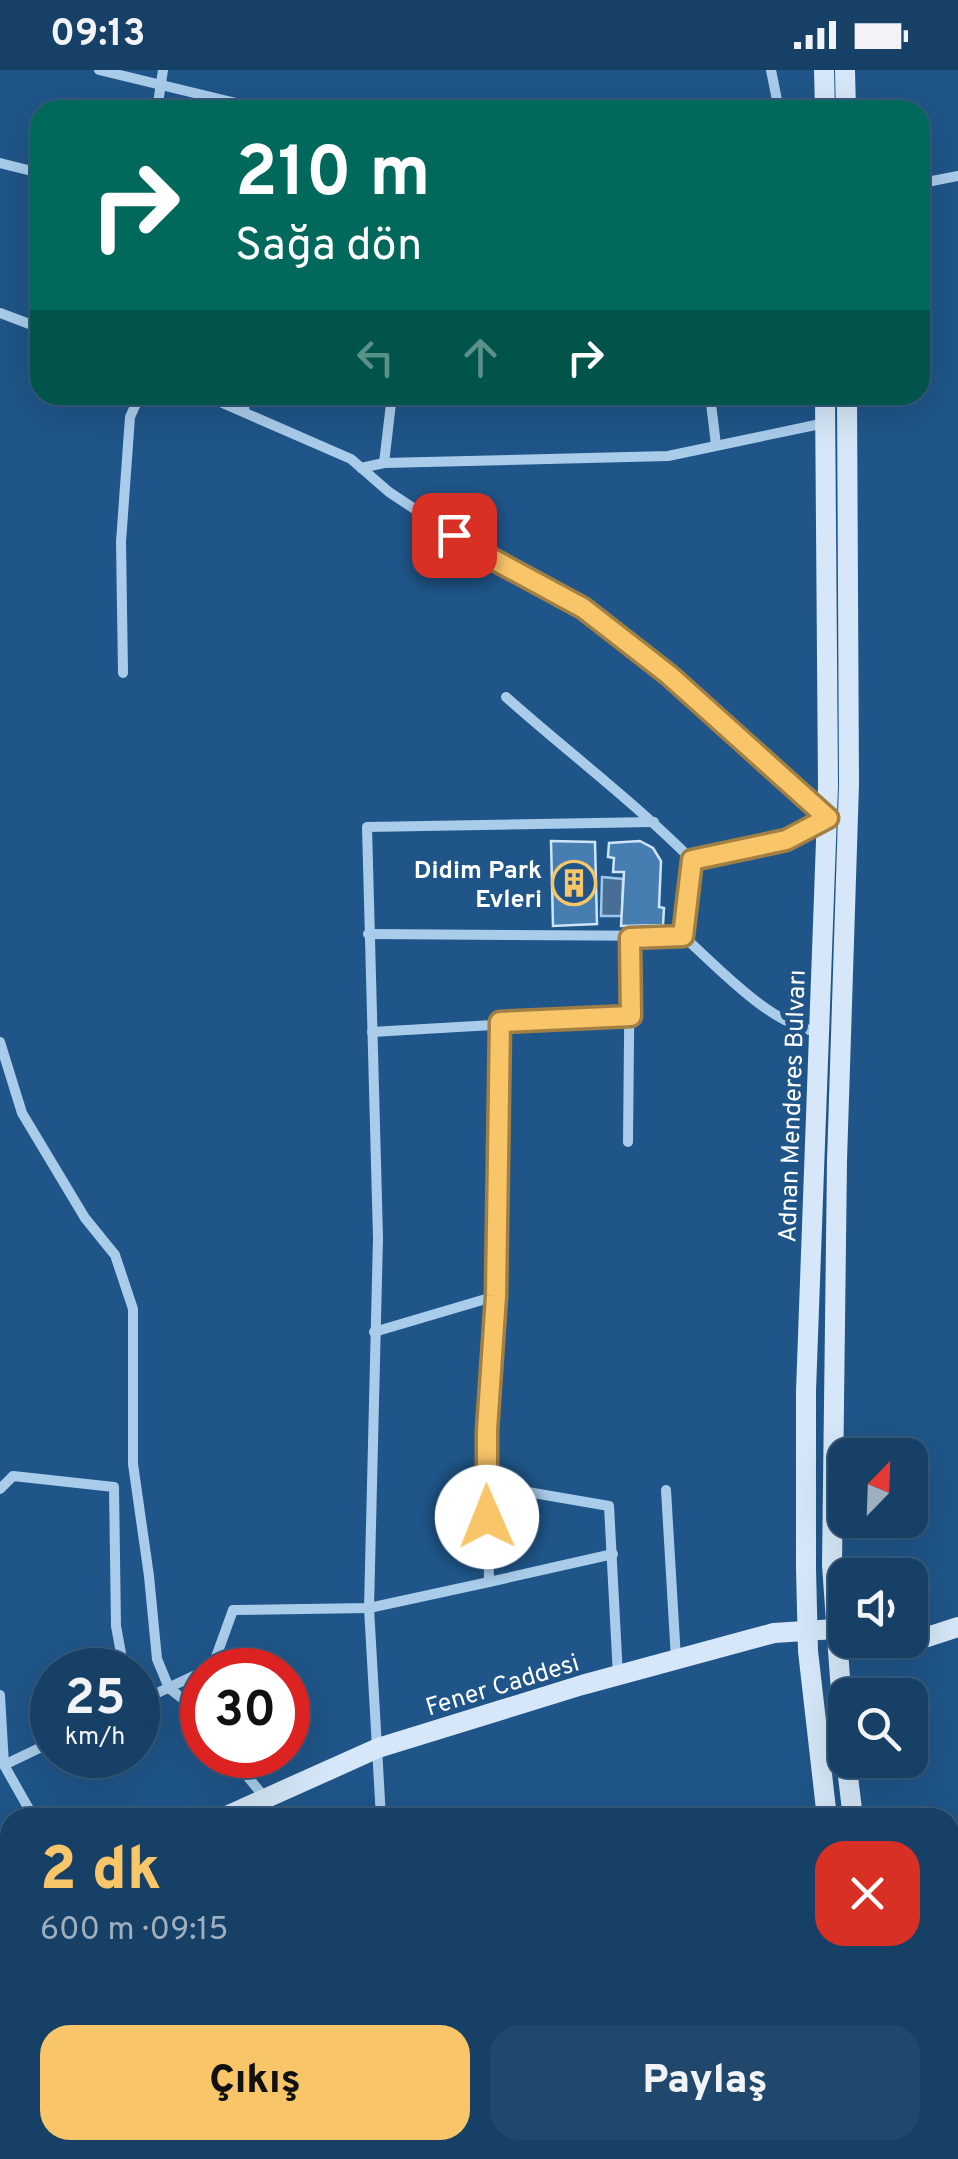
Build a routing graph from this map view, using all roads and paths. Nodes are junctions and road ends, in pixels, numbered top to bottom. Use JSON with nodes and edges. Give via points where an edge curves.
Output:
{"nodes":[{"id":1,"x":98,"y":70,"type":"edge"},
{"id":2,"x":163,"y":70,"type":"edge"},
{"id":3,"x":771,"y":70,"type":"edge"},
{"id":4,"x":824,"y":70,"type":"edge"},
{"id":5,"x":845,"y":70,"type":"edge"},
{"id":6,"x":161,"y":87,"type":"junction"},
{"id":7,"x":159,"y":100,"type":"edge"},
{"id":8,"x":220,"y":100,"type":"edge"},
{"id":9,"x":777,"y":100,"type":"edge"},
{"id":10,"x":830,"y":100,"type":"edge"},
{"id":11,"x":835,"y":100,"type":"edge"},
{"id":12,"x":0,"y":163,"type":"edge"},
{"id":13,"x":30,"y":170,"type":"edge"},
{"id":14,"x":958,"y":176,"type":"edge"},
{"id":15,"x":930,"y":181,"type":"edge"},
{"id":16,"x":0,"y":313,"type":"edge"},
{"id":17,"x":30,"y":324,"type":"edge"},
{"id":18,"x":136,"y":405,"type":"edge"},
{"id":19,"x":228,"y":405,"type":"edge"},
{"id":20,"x":244,"y":405,"type":"edge"},
{"id":21,"x":391,"y":405,"type":"edge"},
{"id":22,"x":711,"y":405,"type":"edge"},
{"id":23,"x":825,"y":405,"type":"edge"},
{"id":24,"x":847,"y":405,"type":"edge"},
{"id":25,"x":244,"y":412,"type":"junction"},
{"id":26,"x":825,"y":423,"type":"junction"},
{"id":27,"x":716,"y":444,"type":"junction"},
{"id":28,"x":384,"y":463,"type":"junction"},
{"id":29,"x":360,"y":468,"type":"junction"},
{"id":30,"x":123,"y":673,"type":"dead end"},
{"id":31,"x":506,"y":697,"type":"dead end"},
{"id":32,"x":828,"y":818,"type":"junction"},
{"id":33,"x":654,"y":822,"type":"junction"},
{"id":34,"x":692,"y":860,"type":"junction"},
{"id":35,"x":368,"y":934,"type":"junction"},
{"id":36,"x":683,"y":936,"type":"junction"},
{"id":37,"x":630,"y":938,"type":"junction"},
{"id":38,"x":631,"y":1016,"type":"junction"},
{"id":39,"x":500,"y":1022,"type":"junction"},
{"id":40,"x":372,"y":1032,"type":"junction"},
{"id":41,"x":819,"y":1032,"type":"junction"},
{"id":42,"x":0,"y":1042,"type":"edge"},
{"id":43,"x":628,"y":1142,"type":"dead end"},
{"id":44,"x":496,"y":1296,"type":"junction"},
{"id":45,"x":374,"y":1332,"type":"junction"},
{"id":46,"x":486,"y":1485,"type":"junction"},
{"id":47,"x":0,"y":1489,"type":"edge"},
{"id":48,"x":666,"y":1490,"type":"dead end"},
{"id":49,"x":142,"y":1525,"type":"junction"},
{"id":50,"x":117,"y":1529,"type":"junction"},
{"id":51,"x":613,"y":1554,"type":"junction"},
{"id":52,"x":832,"y":1558,"type":"edge"},
{"id":53,"x":489,"y":1582,"type":"junction"},
{"id":54,"x":368,"y":1608,"type":"junction"},
{"id":55,"x":958,"y":1627,"type":"edge"},
{"id":56,"x":828,"y":1631,"type":"edge"},
{"id":57,"x":806,"y":1632,"type":"junction"},
{"id":58,"x":928,"y":1637,"type":"edge"},
{"id":59,"x":120,"y":1648,"type":"edge"},
{"id":60,"x":219,"y":1648,"type":"edge"},
{"id":61,"x":676,"y":1660,"type":"junction"},
{"id":62,"x":618,"y":1676,"type":"junction"},
{"id":63,"x":180,"y":1683,"type":"edge"},
{"id":64,"x":169,"y":1688,"type":"junction"},
{"id":65,"x":160,"y":1692,"type":"edge"},
{"id":66,"x":0,"y":1695,"type":"edge"},
{"id":67,"x":180,"y":1697,"type":"edge"},
{"id":68,"x":378,"y":1748,"type":"junction"},
{"id":69,"x":30,"y":1753,"type":"edge"},
{"id":70,"x":4,"y":1765,"type":"junction"},
{"id":71,"x":241,"y":1778,"type":"edge"},
{"id":72,"x":848,"y":1778,"type":"edge"},
{"id":73,"x":254,"y":1806,"type":"edge"},
{"id":74,"x":28,"y":1808,"type":"edge"},
{"id":75,"x":381,"y":1808,"type":"edge"},
{"id":76,"x":826,"y":1808,"type":"edge"},
{"id":77,"x":851,"y":1808,"type":"edge"}],
"edges":[{"from":1,"to":6,"type":"street"},
{"from":2,"to":6,"type":"street"},
{"from":3,"to":9,"type":"street"},
{"from":4,"to":10,"type":"main road"},
{"from":5,"to":11,"type":"main road"},
{"from":6,"to":7,"type":"street"},
{"from":6,"to":8,"type":"street"},
{"from":12,"to":13,"type":"street"},
{"from":14,"to":15,"type":"street"},
{"from":16,"to":17,"type":"street"},
{"from":18,"to":30,"type":"street","via":[[121,542]]},
{"from":19,"to":25,"type":"street"},
{"from":20,"to":25,"type":"street"},
{"from":21,"to":28,"type":"street"},
{"from":22,"to":27,"type":"street"},
{"from":23,"to":26,"type":"main road","name":"Adnan Menderes Bulvarı"},
{"from":24,"to":52,"type":"main road","name":"Adnan Menderes Bulvarı","via":[[850,765]]},
{"from":25,"to":29,"type":"street"},
{"from":26,"to":27,"type":"street"},
{"from":26,"to":32,"type":"main road","name":"Adnan Menderes Bulvarı"},
{"from":27,"to":28,"type":"street","via":[[668,456]]},
{"from":28,"to":29,"type":"street"},
{"from":29,"to":32,"type":"street","via":[[487,556],[583,608],[669,675]]},
{"from":31,"to":33,"type":"street"},
{"from":32,"to":34,"type":"street","via":[[786,840]]},
{"from":32,"to":41,"type":"main road","name":"Adnan Menderes Bulvarı"},
{"from":33,"to":34,"type":"street"},
{"from":33,"to":35,"type":"street","via":[[367,827]]},
{"from":34,"to":36,"type":"street"},
{"from":35,"to":37,"type":"street"},
{"from":35,"to":40,"type":"street"},
{"from":36,"to":37,"type":"street"},
{"from":36,"to":41,"type":"street","via":[[776,1015]]},
{"from":37,"to":38,"type":"street"},
{"from":38,"to":39,"type":"street"},
{"from":38,"to":43,"type":"street"},
{"from":39,"to":40,"type":"street"},
{"from":39,"to":44,"type":"street"},
{"from":40,"to":45,"type":"street"},
{"from":41,"to":57,"type":"main road","name":"Adnan Menderes Bulvarı","via":[[806,1391]]},
{"from":42,"to":49,"type":"street","via":[[22,1114],[84,1218],[115,1255],[133,1310],[132,1464]]},
{"from":44,"to":45,"type":"street"},
{"from":44,"to":46,"type":"street"},
{"from":45,"to":54,"type":"street"},
{"from":46,"to":51,"type":"street","via":[[609,1506]]},
{"from":46,"to":53,"type":"street"},
{"from":47,"to":50,"type":"street","via":[[13,1476],[114,1487]]},
{"from":48,"to":61,"type":"street"},
{"from":49,"to":50,"type":"street"},
{"from":49,"to":64,"type":"street","via":[[157,1659]]},
{"from":50,"to":59,"type":"street"},
{"from":51,"to":53,"type":"street"},
{"from":51,"to":62,"type":"street"},
{"from":53,"to":54,"type":"street"},
{"from":54,"to":60,"type":"street","via":[[233,1610]]},
{"from":54,"to":68,"type":"street"},
{"from":55,"to":58,"type":"main road"},
{"from":56,"to":57,"type":"main road","name":"Fener Caddesi"},
{"from":57,"to":61,"type":"main road","name":"Fener Caddesi","via":[[774,1633]]},
{"from":57,"to":76,"type":"main road","name":"Adnan Menderes Bulvarı"},
{"from":61,"to":62,"type":"main road","name":"Fener Caddesi"},
{"from":62,"to":68,"type":"main road","name":"Fener Caddesi"},
{"from":63,"to":64,"type":"street"},
{"from":64,"to":65,"type":"street"},
{"from":64,"to":67,"type":"street"},
{"from":66,"to":70,"type":"street"},
{"from":68,"to":73,"type":"main road","name":"Fener Caddesi"},
{"from":68,"to":75,"type":"street"},
{"from":69,"to":70,"type":"street"},
{"from":70,"to":74,"type":"street"},
{"from":71,"to":73,"type":"street"},
{"from":72,"to":77,"type":"main road"}]}
